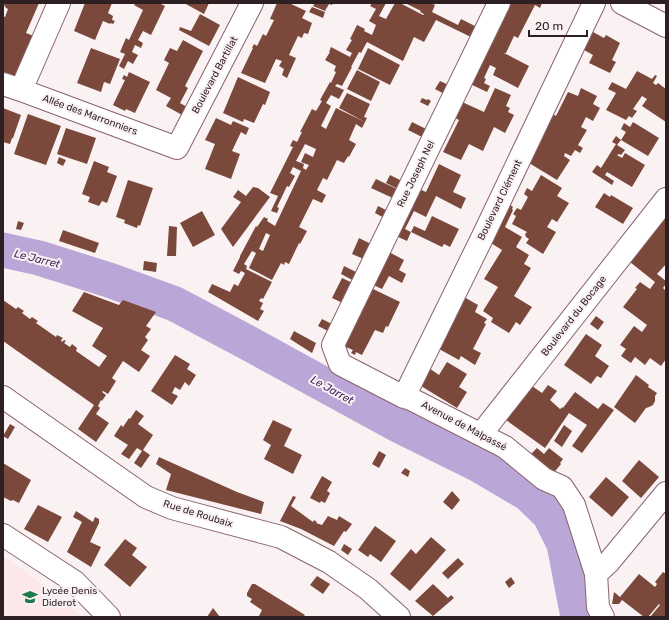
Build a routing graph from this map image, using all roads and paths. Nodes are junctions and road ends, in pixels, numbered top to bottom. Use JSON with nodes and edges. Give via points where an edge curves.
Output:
{"nodes":[{"id":1,"x":59,"y":3,"type":"edge"},
{"id":2,"x":252,"y":3,"type":"edge"},
{"id":3,"x":499,"y":3,"type":"edge"},
{"id":4,"x":594,"y":3,"type":"edge"},
{"id":5,"x":622,"y":3,"type":"edge"},
{"id":6,"x":666,"y":26,"type":"edge"},
{"id":7,"x":12,"y":87,"type":"edge"},
{"id":8,"x":177,"y":148,"type":"joint"},
{"id":9,"x":666,"y":199,"type":"edge"},
{"id":10,"x":333,"y":346,"type":"joint"},
{"id":11,"x":3,"y":397,"type":"edge"},
{"id":12,"x":404,"y":397,"type":"junction"},
{"id":13,"x":481,"y":434,"type":"junction"},
{"id":14,"x":666,"y":493,"type":"edge"},
{"id":15,"x":3,"y":535,"type":"edge"},
{"id":16,"x":596,"y":574,"type":"junction"},
{"id":17,"x":109,"y":617,"type":"edge"},
{"id":18,"x":399,"y":617,"type":"edge"},
{"id":19,"x":603,"y":617,"type":"edge"}],
"edges":[{"from":1,"to":7,"type":"street"},
{"from":2,"to":8,"type":"street","name":"Boulevard Bartillat"},
{"from":3,"to":10,"type":"street","name":"Rue Joseph Nel"},
{"from":4,"to":12,"type":"street","name":"Boulevard Clément"},
{"from":5,"to":6,"type":"street"},
{"from":7,"to":8,"type":"street","name":"Allée des Marronniers"},
{"from":9,"to":13,"type":"street","name":"Boulevard du Bocage"},
{"from":10,"to":12,"type":"street","name":"Avenue de Malpassé","via":[[340,364]]},
{"from":11,"to":18,"type":"street","name":"Rue de Roubaix","via":[[146,497],[172,508],[280,537],[329,562],[368,589]]},
{"from":12,"to":13,"type":"street","name":"Avenue de Malpassé"},
{"from":13,"to":16,"type":"street","name":"Avenue de Malpassé","via":[[505,447],[544,479],[562,487],[574,505]]},
{"from":14,"to":16,"type":"street"},
{"from":15,"to":17,"type":"street","via":[[75,582]]},
{"from":16,"to":19,"type":"street","name":"Avenue de Malpassé","via":[[598,607]]}]}
